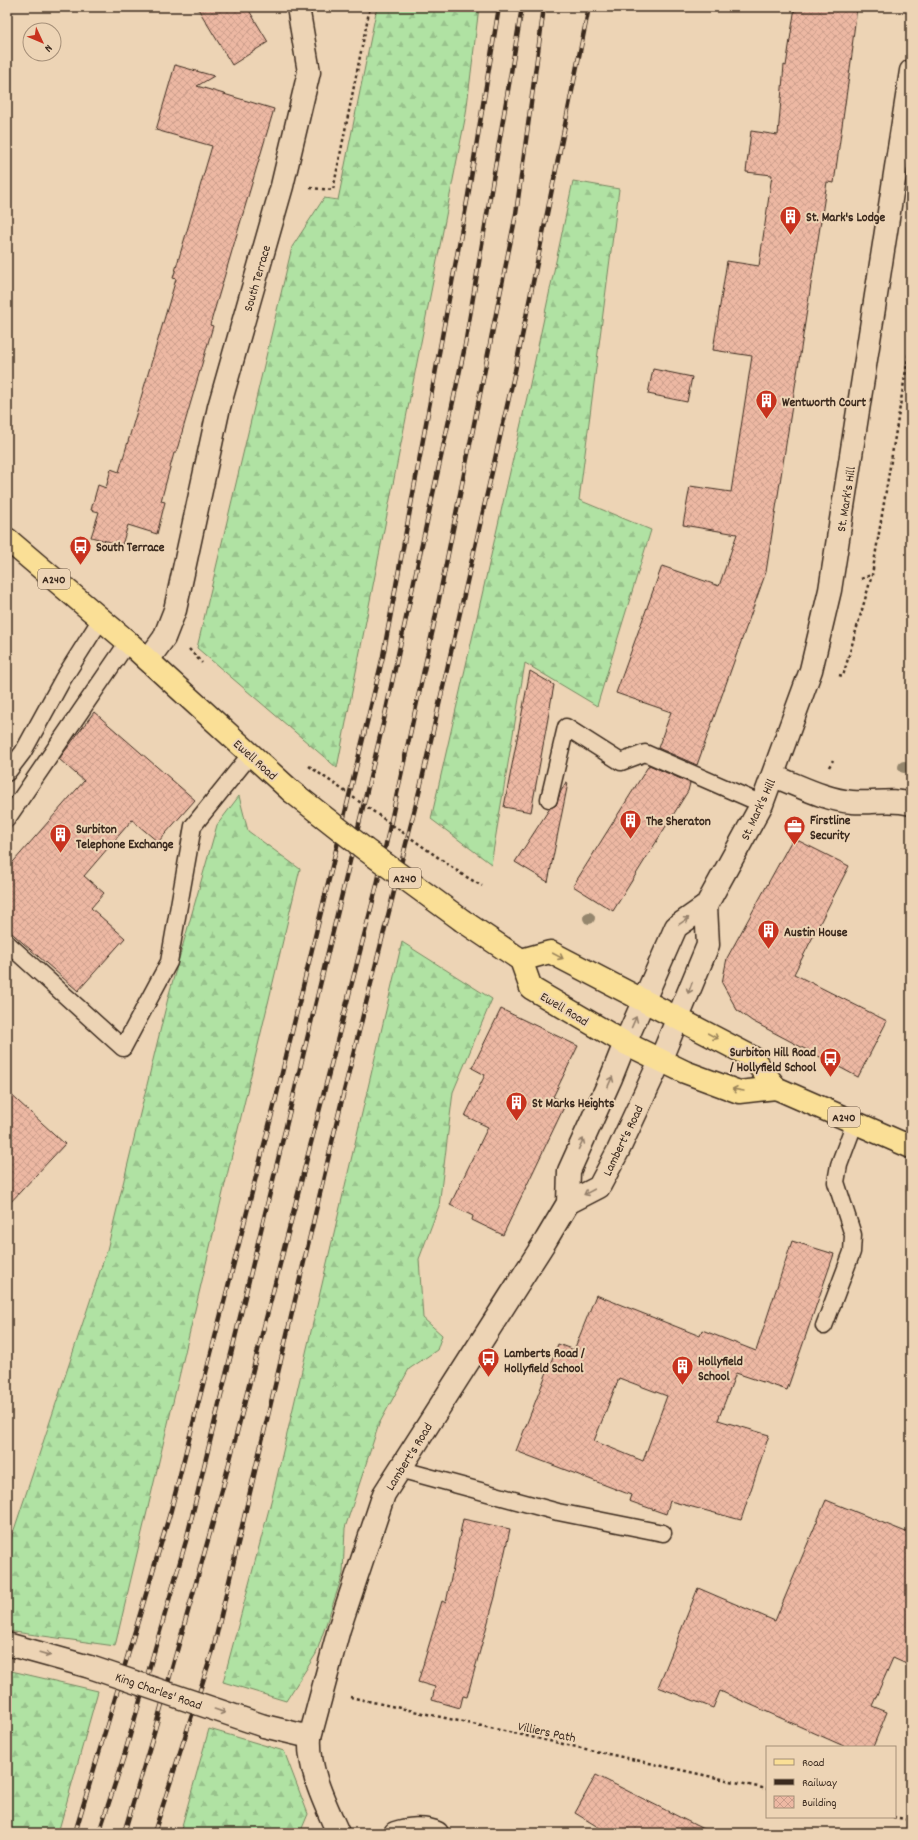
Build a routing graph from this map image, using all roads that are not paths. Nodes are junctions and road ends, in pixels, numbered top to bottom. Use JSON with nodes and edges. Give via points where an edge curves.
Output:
{"nodes":[{"id":1,"x":298,"y":7,"type":"edge"},
{"id":2,"x":911,"y":71,"type":"edge"},
{"id":3,"x":7,"y":538,"type":"edge"},
{"id":4,"x":101,"y":619,"type":"junction"},
{"id":5,"x":128,"y":642,"type":"junction"},
{"id":6,"x":148,"y":660,"type":"junction"},
{"id":7,"x":250,"y":755,"type":"junction"},
{"id":8,"x":7,"y":773,"type":"edge"},
{"id":9,"x":773,"y":776,"type":"junction"},
{"id":10,"x":549,"y":799,"type":"dead end"},
{"id":11,"x":762,"y":804,"type":"junction"},
{"id":12,"x":911,"y":804,"type":"edge"},
{"id":13,"x":7,"y":819,"type":"edge"},
{"id":14,"x":706,"y":906,"type":"junction"},
{"id":15,"x":7,"y":943,"type":"edge"},
{"id":16,"x":521,"y":960,"type":"junction"},
{"id":17,"x":644,"y":1001,"type":"junction"},
{"id":18,"x":678,"y":1019,"type":"junction"},
{"id":19,"x":625,"y":1044,"type":"junction"},
{"id":20,"x":660,"y":1061,"type":"junction"},
{"id":21,"x":776,"y":1088,"type":"junction"},
{"id":22,"x":855,"y":1122,"type":"junction"},
{"id":23,"x":911,"y":1147,"type":"edge"},
{"id":24,"x":568,"y":1203,"type":"junction"},
{"id":25,"x":824,"y":1326,"type":"dead end"},
{"id":26,"x":400,"y":1469,"type":"junction"},
{"id":27,"x":663,"y":1533,"type":"dead end"},
{"id":28,"x":7,"y":1644,"type":"edge"},
{"id":29,"x":310,"y":1737,"type":"junction"},
{"id":30,"x":338,"y":1833,"type":"edge"},
{"id":31,"x":394,"y":1833,"type":"edge"},
{"id":32,"x":437,"y":1833,"type":"edge"}],
"edges":[{"from":1,"to":6,"type":"street","name":"South Terrace","via":[[309,72],[282,186],[219,407],[175,610],[164,638]]},
{"from":2,"to":9,"type":"street","name":"St. Mark's Hill","via":[[830,590],[811,670]]},
{"from":3,"to":4,"type":"main road","name":"Ewell Road","number":"A240"},
{"from":4,"to":5,"type":"main road","name":"Ewell Road","number":"A240"},
{"from":4,"to":8,"type":"lane"},
{"from":5,"to":6,"type":"main road","name":"Ewell Road","number":"A240"},
{"from":5,"to":13,"type":"lane"},
{"from":6,"to":7,"type":"main road","name":"Ewell Road","number":"A240"},
{"from":7,"to":15,"type":"lane","via":[[193,826],[169,962],[123,1048]]},
{"from":7,"to":16,"type":"main road","name":"Ewell Road","number":"A240","bridge":true,"via":[[366,850]]},
{"from":9,"to":11,"type":"street","name":"St. Mark's Hill"},
{"from":9,"to":12,"type":"street","via":[[839,800],[901,801]]},
{"from":10,"to":11,"type":"lane","via":[[566,727],[621,762],[645,753]]},
{"from":11,"to":14,"type":"street","name":"St. Mark's Hill"},
{"from":17,"to":14,"type":"street","name":"St. Mark's Hill","one_way":true,"via":[[676,927]]},
{"from":14,"to":18,"type":"street","one_way":true,"via":[[708,945]]},
{"from":16,"to":17,"type":"main road","number":"A240","one_way":true,"via":[[550,952]]},
{"from":16,"to":19,"type":"main road","name":"Ewell Road","number":"A240","via":[[531,988]]},
{"from":17,"to":18,"type":"main road","number":"A240"},
{"from":19,"to":17,"type":"street","name":"St. Mark's Hill","one_way":true},
{"from":18,"to":20,"type":"street","name":"Lambert's Road"},
{"from":18,"to":21,"type":"main road","number":"A240","one_way":true,"via":[[752,1057]]},
{"from":19,"to":20,"type":"main road","number":"A240"},
{"from":24,"to":19,"type":"street","name":"Lambert's Road","one_way":true,"via":[[569,1171]]},
{"from":21,"to":20,"type":"main road","number":"A240","one_way":true,"via":[[739,1092]]},
{"from":20,"to":24,"type":"street","name":"Lambert's Road","one_way":true,"via":[[599,1187]]},
{"from":21,"to":22,"type":"main road","number":"A240"},
{"from":22,"to":23,"type":"main road","number":"A240"},
{"from":22,"to":25,"type":"lane","via":[[839,1165],[836,1182],[853,1235],[852,1252]]},
{"from":24,"to":26,"type":"street","name":"Lambert's Road"},
{"from":26,"to":27,"type":"lane","via":[[558,1512]]},
{"from":26,"to":29,"type":"street","name":"Lambert's Road","via":[[384,1494],[362,1556]]},
{"from":28,"to":29,"type":"street","name":"King Charles' Road","one_way":true,"bridge":true,"via":[[90,1668],[264,1726]]},
{"from":29,"to":30,"type":"street","name":"Lambert's Road","via":[[309,1754],[317,1782]]},
{"from":31,"to":32,"type":"street","via":[[405,1829]]}]}
